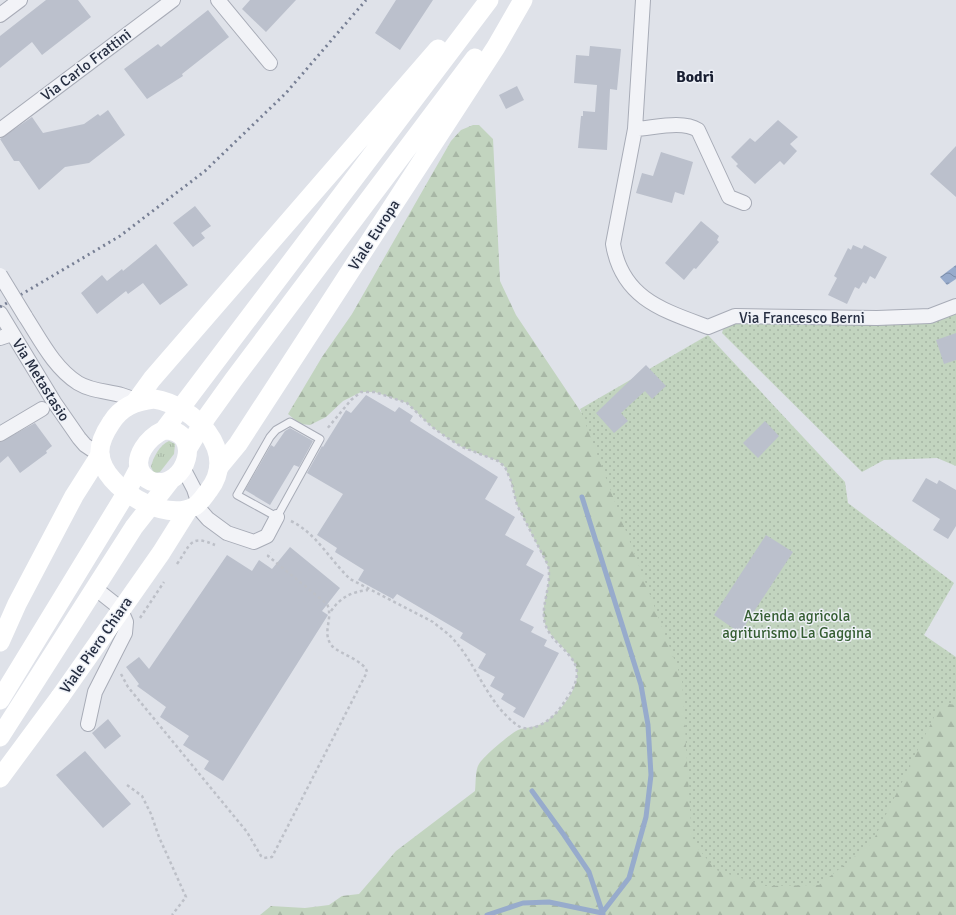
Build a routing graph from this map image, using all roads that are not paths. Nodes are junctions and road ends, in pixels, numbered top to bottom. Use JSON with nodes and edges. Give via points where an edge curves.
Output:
{"nodes":[{"id":1,"x":20,"y":0,"type":"edge"},
{"id":2,"x":173,"y":0,"type":"edge"},
{"id":3,"x":218,"y":0,"type":"edge"},
{"id":4,"x":482,"y":0,"type":"edge"},
{"id":5,"x":489,"y":0,"type":"edge"},
{"id":6,"x":518,"y":0,"type":"edge"},
{"id":7,"x":523,"y":0,"type":"edge"},
{"id":8,"x":643,"y":0,"type":"edge"},
{"id":9,"x":0,"y":15,"type":"edge"},
{"id":10,"x":270,"y":63,"type":"dead end"},
{"id":11,"x":635,"y":129,"type":"junction"},
{"id":12,"x":0,"y":130,"type":"edge"},
{"id":13,"x":744,"y":203,"type":"dead end"},
{"id":14,"x":0,"y":275,"type":"edge"},
{"id":15,"x":956,"y":306,"type":"edge"},
{"id":16,"x":4,"y":327,"type":"edge"},
{"id":17,"x":152,"y":379,"type":"junction"},
{"id":18,"x":119,"y":393,"type":"junction"},
{"id":19,"x":136,"y":402,"type":"junction"},
{"id":20,"x":48,"y":405,"type":"junction"},
{"id":21,"x":164,"y":430,"type":"junction"},
{"id":22,"x":0,"y":434,"type":"edge"},
{"id":23,"x":188,"y":448,"type":"junction"},
{"id":24,"x":92,"y":450,"type":"junction"},
{"id":25,"x":219,"y":467,"type":"junction"},
{"id":26,"x":139,"y":468,"type":"junction"},
{"id":27,"x":176,"y":474,"type":"junction"},
{"id":28,"x":188,"y":510,"type":"junction"},
{"id":29,"x":277,"y":517,"type":"junction"},
{"id":30,"x":96,"y":589,"type":"junction"},
{"id":31,"x":4,"y":624,"type":"edge"},
{"id":32,"x":0,"y":642,"type":"edge"},
{"id":33,"x":0,"y":700,"type":"edge"},
{"id":34,"x":88,"y":724,"type":"dead end"},
{"id":35,"x":0,"y":738,"type":"edge"},
{"id":36,"x":0,"y":778,"type":"edge"}],
"edges":[{"from":1,"to":9,"type":"street"},
{"from":2,"to":12,"type":"street","name":"Via Carlo Frattini"},
{"from":3,"to":10,"type":"street"},
{"from":4,"to":17,"type":"street"},
{"from":5,"to":21,"type":"street"},
{"from":6,"to":23,"type":"street","name":"Viale Europa","via":[[234,379]]},
{"from":7,"to":25,"type":"street","name":"Viale Europa","via":[[496,47],[238,444]]},
{"from":8,"to":11,"type":"street","name":"Via Francesco Berni"},
{"from":11,"to":13,"type":"street","via":[[683,125],[698,130],[729,197]]},
{"from":11,"to":15,"type":"street","name":"Via Francesco Berni","via":[[613,244],[615,257],[632,288],[649,303],[708,327],[735,316],[915,317],[930,316]]},
{"from":14,"to":18,"type":"street","name":"Via Metastasio","bridge":true,"via":[[57,365],[78,383],[102,391]]},
{"from":16,"to":20,"type":"street","name":"Via Metastasio"},
{"from":17,"to":18,"type":"street","name":"Via Metastasio","via":[[139,387]]},
{"from":17,"to":19,"type":"street"},
{"from":18,"to":19,"type":"street","name":"Via Metastasio"},
{"from":19,"to":24,"type":"street","bridge":true,"via":[[117,414],[101,445]]},
{"from":19,"to":25,"type":"street","bridge":true,"via":[[162,400],[192,417],[214,441]]},
{"from":20,"to":22,"type":"street"},
{"from":20,"to":24,"type":"street","name":"Via Metastasio"},
{"from":21,"to":23,"type":"street","via":[[181,435]]},
{"from":21,"to":26,"type":"street","via":[[157,433],[143,449],[139,458]]},
{"from":23,"to":27,"type":"street","name":"Viale Europa","via":[[187,459]]},
{"from":24,"to":28,"type":"street","bridge":true,"via":[[110,476],[134,497],[164,510]]},
{"from":24,"to":31,"type":"street","via":[[84,478],[18,604]]},
{"from":25,"to":28,"type":"street","name":"Viale Piero Chiara","bridge":true,"via":[[212,487]]},
{"from":26,"to":27,"type":"street","via":[[151,482],[160,484]]},
{"from":26,"to":33,"type":"street"},
{"from":27,"to":29,"type":"street","via":[[194,489],[201,511],[208,520],[227,533],[254,542],[267,536]]},
{"from":27,"to":30,"type":"street","name":"Viale Piero Chiara","via":[[156,496],[134,527]]},
{"from":28,"to":36,"type":"street","name":"Viale Piero Chiara","bridge":true,"via":[[161,554]]},
{"from":29,"to":29,"type":"lane","via":[[320,439],[290,422],[273,434],[237,495]]},
{"from":30,"to":34,"type":"street","via":[[120,608],[126,622],[125,633],[95,692]]},
{"from":30,"to":35,"type":"street","name":"Viale Piero Chiara"},
{"from":31,"to":32,"type":"street"}]}
